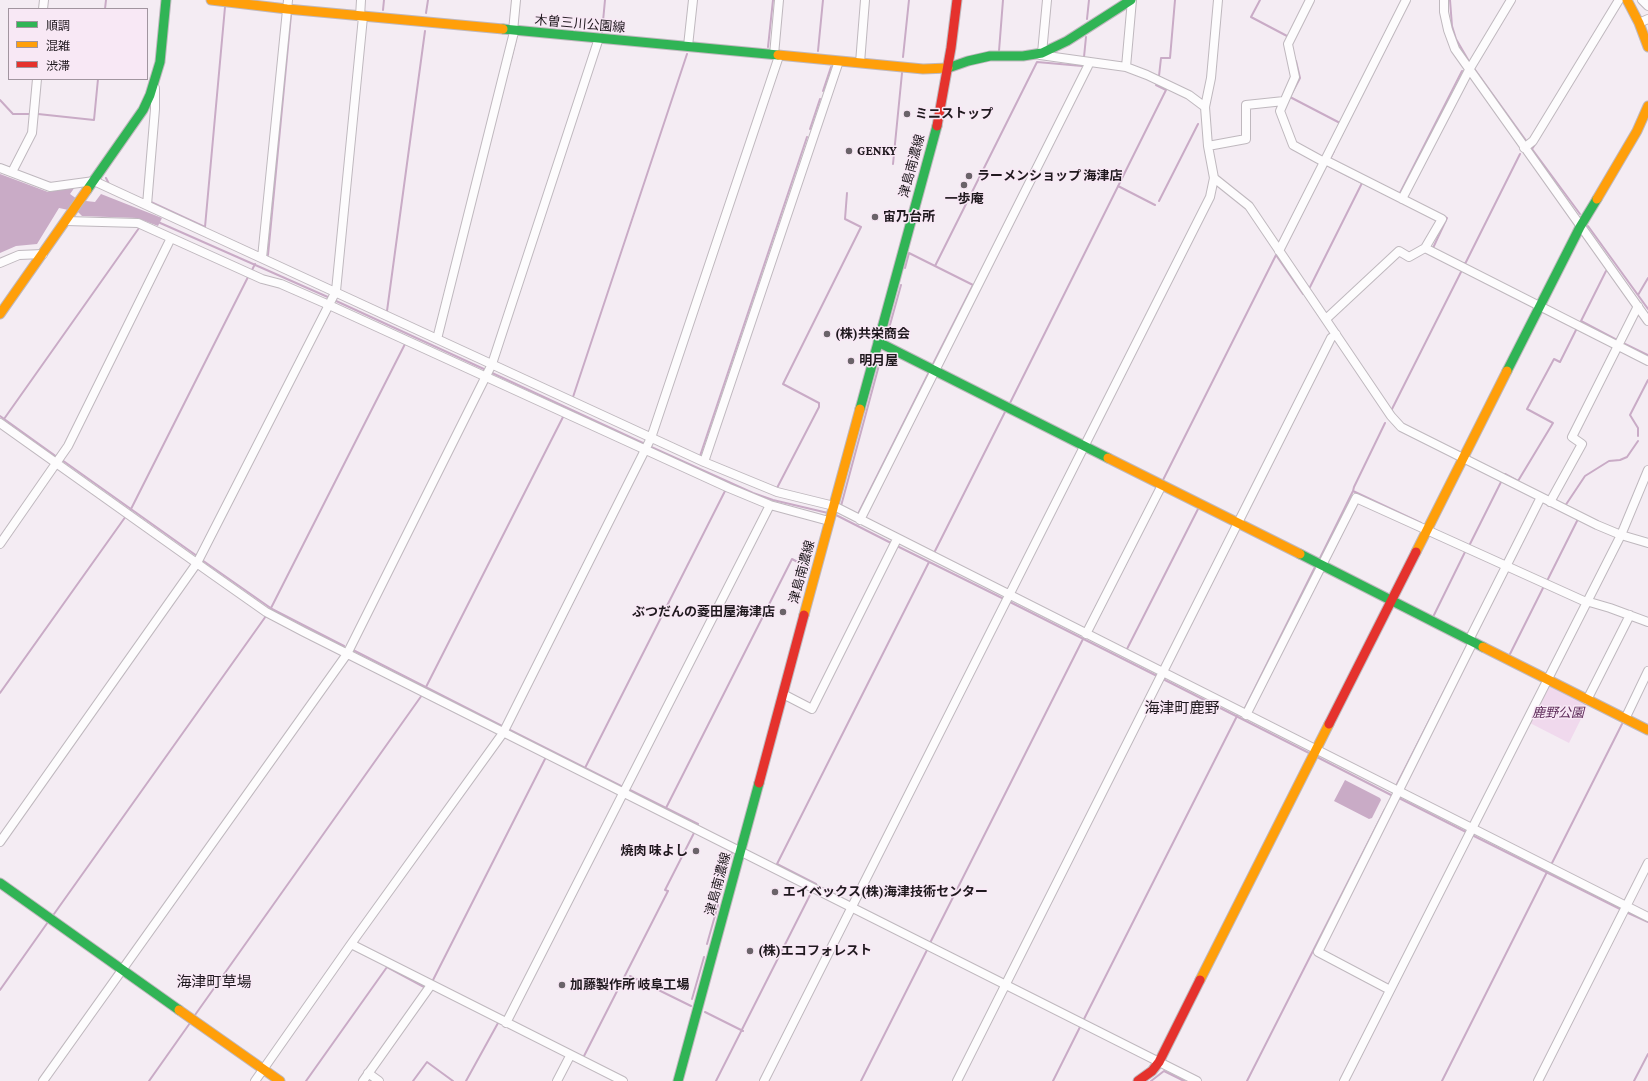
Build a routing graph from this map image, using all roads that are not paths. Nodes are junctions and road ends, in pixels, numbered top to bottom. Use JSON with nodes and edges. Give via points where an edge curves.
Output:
{"nodes":[{"id":1,"x":166,"y":0,"type":"edge"},
{"id":2,"x":211,"y":0,"type":"edge"},
{"id":3,"x":361,"y":0,"type":"edge"},
{"id":4,"x":516,"y":0,"type":"edge"},
{"id":5,"x":693,"y":0,"type":"edge"},
{"id":6,"x":779,"y":0,"type":"edge"},
{"id":7,"x":865,"y":0,"type":"edge"},
{"id":8,"x":957,"y":0,"type":"edge"},
{"id":9,"x":1047,"y":0,"type":"edge"},
{"id":10,"x":1132,"y":0,"type":"edge"},
{"id":11,"x":1218,"y":0,"type":"edge"},
{"id":12,"x":1310,"y":0,"type":"edge"},
{"id":13,"x":1406,"y":0,"type":"edge"},
{"id":14,"x":1444,"y":0,"type":"edge"},
{"id":15,"x":1511,"y":0,"type":"edge"},
{"id":16,"x":1619,"y":0,"type":"edge"},
{"id":17,"x":1627,"y":0,"type":"edge"},
{"id":18,"x":1642,"y":0,"type":"edge"},
{"id":19,"x":287,"y":5,"type":"edge"},
{"id":20,"x":1648,"y":6,"type":"edge"},
{"id":21,"x":361,"y":17,"type":"junction"},
{"id":22,"x":1648,"y":18,"type":"edge"},
{"id":23,"x":1639,"y":23,"type":"junction"},
{"id":24,"x":514,"y":31,"type":"junction"},
{"id":25,"x":599,"y":38,"type":"junction"},
{"id":26,"x":688,"y":46,"type":"junction"},
{"id":27,"x":1648,"y":47,"type":"edge"},
{"id":28,"x":1039,"y":54,"type":"junction"},
{"id":29,"x":776,"y":55,"type":"junction"},
{"id":30,"x":839,"y":62,"type":"junction"},
{"id":31,"x":1088,"y":62,"type":"junction"},
{"id":32,"x":860,"y":63,"type":"junction"},
{"id":33,"x":1126,"y":67,"type":"junction"},
{"id":34,"x":948,"y":68,"type":"junction"},
{"id":35,"x":1469,"y":70,"type":"junction"},
{"id":36,"x":37,"y":80,"type":"edge"},
{"id":37,"x":154,"y":81,"type":"junction"},
{"id":38,"x":1284,"y":101,"type":"junction"},
{"id":39,"x":1204,"y":106,"type":"junction"},
{"id":40,"x":1648,"y":109,"type":"edge"},
{"id":41,"x":1208,"y":146,"type":"junction"},
{"id":42,"x":1524,"y":148,"type":"junction"},
{"id":43,"x":1325,"y":161,"type":"junction"},
{"id":44,"x":0,"y":168,"type":"edge"},
{"id":45,"x":12,"y":172,"type":"junction"},
{"id":46,"x":1214,"y":178,"type":"junction"},
{"id":47,"x":94,"y":181,"type":"junction"},
{"id":48,"x":1402,"y":199,"type":"junction"},
{"id":49,"x":147,"y":205,"type":"junction"},
{"id":50,"x":66,"y":221,"type":"junction"},
{"id":51,"x":1580,"y":227,"type":"junction"},
{"id":52,"x":172,"y":238,"type":"junction"},
{"id":53,"x":1425,"y":248,"type":"junction"},
{"id":54,"x":1279,"y":251,"type":"junction"},
{"id":55,"x":43,"y":254,"type":"junction"},
{"id":56,"x":262,"y":258,"type":"junction"},
{"id":57,"x":0,"y":263,"type":"edge"},
{"id":58,"x":335,"y":293,"type":"junction"},
{"id":59,"x":329,"y":304,"type":"junction"},
{"id":60,"x":1540,"y":306,"type":"junction"},
{"id":61,"x":1638,"y":306,"type":"junction"},
{"id":62,"x":0,"y":314,"type":"edge"},
{"id":63,"x":1326,"y":319,"type":"junction"},
{"id":64,"x":1648,"y":320,"type":"edge"},
{"id":65,"x":1336,"y":334,"type":"junction"},
{"id":66,"x":437,"y":339,"type":"junction"},
{"id":67,"x":878,"y":342,"type":"junction"},
{"id":68,"x":1618,"y":346,"type":"junction"},
{"id":69,"x":1648,"y":361,"type":"edge"},
{"id":70,"x":491,"y":365,"type":"junction"},
{"id":71,"x":935,"y":371,"type":"junction"},
{"id":72,"x":486,"y":376,"type":"junction"},
{"id":73,"x":0,"y":423,"type":"edge"},
{"id":74,"x":651,"y":438,"type":"junction"},
{"id":75,"x":1084,"y":446,"type":"junction"},
{"id":76,"x":646,"y":449,"type":"junction"},
{"id":77,"x":1464,"y":458,"type":"junction"},
{"id":78,"x":704,"y":462,"type":"junction"},
{"id":79,"x":58,"y":463,"type":"junction"},
{"id":80,"x":1648,"y":470,"type":"edge"},
{"id":81,"x":1162,"y":485,"type":"junction"},
{"id":82,"x":1541,"y":497,"type":"junction"},
{"id":83,"x":1550,"y":502,"type":"junction"},
{"id":84,"x":770,"y":505,"type":"junction"},
{"id":85,"x":833,"y":507,"type":"junction"},
{"id":86,"x":830,"y":520,"type":"junction"},
{"id":87,"x":860,"y":520,"type":"junction"},
{"id":88,"x":1238,"y":523,"type":"junction"},
{"id":89,"x":1429,"y":528,"type":"junction"},
{"id":90,"x":1621,"y":535,"type":"junction"},
{"id":91,"x":895,"y":542,"type":"junction"},
{"id":92,"x":1648,"y":543,"type":"edge"},
{"id":93,"x":0,"y":544,"type":"edge"},
{"id":94,"x":197,"y":563,"type":"junction"},
{"id":95,"x":1319,"y":564,"type":"junction"},
{"id":96,"x":1507,"y":564,"type":"junction"},
{"id":97,"x":1007,"y":598,"type":"junction"},
{"id":98,"x":1392,"y":601,"type":"junction"},
{"id":99,"x":1586,"y":602,"type":"junction"},
{"id":100,"x":1630,"y":615,"type":"junction"},
{"id":101,"x":1648,"y":622,"type":"edge"},
{"id":102,"x":1086,"y":634,"type":"junction"},
{"id":103,"x":1471,"y":641,"type":"junction"},
{"id":104,"x":347,"y":654,"type":"junction"},
{"id":105,"x":1648,"y":671,"type":"edge"},
{"id":106,"x":1162,"y":676,"type":"junction"},
{"id":107,"x":1547,"y":679,"type":"junction"},
{"id":108,"x":783,"y":694,"type":"junction"},
{"id":109,"x":1587,"y":700,"type":"junction"},
{"id":110,"x":1244,"y":713,"type":"junction"},
{"id":111,"x":1625,"y":719,"type":"junction"},
{"id":112,"x":1648,"y":730,"type":"edge"},
{"id":113,"x":503,"y":733,"type":"junction"},
{"id":114,"x":1315,"y":753,"type":"junction"},
{"id":115,"x":624,"y":793,"type":"junction"},
{"id":116,"x":1396,"y":795,"type":"junction"},
{"id":117,"x":1470,"y":831,"type":"junction"},
{"id":118,"x":0,"y":842,"type":"edge"},
{"id":119,"x":740,"y":852,"type":"junction"},
{"id":120,"x":1648,"y":863,"type":"edge"},
{"id":121,"x":0,"y":883,"type":"edge"},
{"id":122,"x":852,"y":907,"type":"junction"},
{"id":123,"x":1625,"y":909,"type":"junction"},
{"id":124,"x":1648,"y":917,"type":"edge"},
{"id":125,"x":351,"y":944,"type":"junction"},
{"id":126,"x":122,"y":970,"type":"junction"},
{"id":127,"x":432,"y":985,"type":"junction"},
{"id":128,"x":1005,"y":985,"type":"junction"},
{"id":129,"x":1390,"y":990,"type":"junction"},
{"id":130,"x":506,"y":1023,"type":"junction"},
{"id":131,"x":570,"y":1056,"type":"junction"},
{"id":132,"x":1159,"y":1062,"type":"junction"},
{"id":133,"x":263,"y":1069,"type":"junction"},
{"id":134,"x":368,"y":1073,"type":"junction"},
{"id":135,"x":608,"y":1078,"type":"edge"},
{"id":136,"x":43,"y":1081,"type":"edge"},
{"id":137,"x":255,"y":1081,"type":"edge"},
{"id":138,"x":280,"y":1081,"type":"edge"},
{"id":139,"x":363,"y":1081,"type":"edge"},
{"id":140,"x":379,"y":1081,"type":"edge"},
{"id":141,"x":557,"y":1081,"type":"edge"},
{"id":142,"x":623,"y":1081,"type":"edge"},
{"id":143,"x":678,"y":1081,"type":"edge"},
{"id":144,"x":764,"y":1081,"type":"edge"},
{"id":145,"x":957,"y":1081,"type":"edge"},
{"id":146,"x":1138,"y":1081,"type":"edge"},
{"id":147,"x":1197,"y":1081,"type":"edge"},
{"id":148,"x":1344,"y":1081,"type":"edge"},
{"id":149,"x":1538,"y":1081,"type":"edge"}],
"edges":[{"from":1,"to":37,"type":"street","via":[[160,62]]},
{"from":2,"to":19,"type":"street","name":"木曽三川公園線"},
{"from":3,"to":21,"type":"street"},
{"from":4,"to":24,"type":"street"},
{"from":5,"to":26,"type":"street"},
{"from":6,"to":29,"type":"street"},
{"from":7,"to":32,"type":"street"},
{"from":8,"to":34,"type":"street","name":"津島南濃線"},
{"from":9,"to":28,"type":"street"},
{"from":10,"to":28,"type":"street","name":"木曽三川公園線","via":[[1067,41]]},
{"from":10,"to":33,"type":"street"},
{"from":11,"to":39,"type":"street","via":[[1211,78]]},
{"from":12,"to":38,"type":"street","via":[[1288,44],[1295,77]]},
{"from":13,"to":43,"type":"street"},
{"from":14,"to":35,"type":"street","via":[[1448,30],[1455,49]]},
{"from":15,"to":35,"type":"street"},
{"from":16,"to":42,"type":"street","via":[[1533,141]]},
{"from":17,"to":23,"type":"street"},
{"from":18,"to":20,"type":"street"},
{"from":19,"to":21,"type":"street","name":"木曽三川公園線"},
{"from":19,"to":56,"type":"street"},
{"from":21,"to":24,"type":"street","name":"木曽三川公園線"},
{"from":21,"to":58,"type":"street"},
{"from":22,"to":23,"type":"street"},
{"from":23,"to":27,"type":"street"},
{"from":24,"to":25,"type":"street","name":"木曽三川公園線"},
{"from":24,"to":66,"type":"street"},
{"from":25,"to":26,"type":"street","name":"木曽三川公園線"},
{"from":25,"to":70,"type":"street"},
{"from":26,"to":29,"type":"street","name":"木曽三川公園線"},
{"from":28,"to":31,"type":"street"},
{"from":28,"to":34,"type":"street","name":"木曽三川公園線","via":[[990,56]]},
{"from":29,"to":30,"type":"street","name":"木曽三川公園線"},
{"from":29,"to":74,"type":"street"},
{"from":30,"to":32,"type":"street","name":"木曽三川公園線"},
{"from":30,"to":78,"type":"street"},
{"from":31,"to":33,"type":"street"},
{"from":31,"to":71,"type":"street"},
{"from":32,"to":34,"type":"street","name":"木曽三川公園線","via":[[928,70]]},
{"from":33,"to":39,"type":"street","via":[[1189,95]]},
{"from":34,"to":67,"type":"street","name":"津島南濃線","via":[[940,114]]},
{"from":35,"to":42,"type":"street"},
{"from":35,"to":48,"type":"street"},
{"from":36,"to":45,"type":"street","via":[[32,133]]},
{"from":37,"to":47,"type":"street","via":[[140,116]]},
{"from":37,"to":49,"type":"street","via":[[155,109]]},
{"from":38,"to":41,"type":"street","via":[[1246,105],[1246,139]]},
{"from":38,"to":43,"type":"street","via":[[1280,111],[1293,145]]},
{"from":39,"to":41,"type":"street"},
{"from":40,"to":51,"type":"street"},
{"from":41,"to":46,"type":"street"},
{"from":42,"to":51,"type":"street"},
{"from":43,"to":48,"type":"street"},
{"from":43,"to":54,"type":"street"},
{"from":44,"to":45,"type":"street"},
{"from":45,"to":47,"type":"street","via":[[50,188]]},
{"from":46,"to":54,"type":"street","via":[[1249,206]]},
{"from":46,"to":75,"type":"street","via":[[1210,197],[1200,218]]},
{"from":47,"to":49,"type":"street"},
{"from":47,"to":50,"type":"street"},
{"from":48,"to":53,"type":"street","via":[[1442,219]]},
{"from":49,"to":56,"type":"street"},
{"from":50,"to":52,"type":"street","via":[[138,223]]},
{"from":50,"to":55,"type":"street"},
{"from":51,"to":60,"type":"street"},
{"from":51,"to":61,"type":"street"},
{"from":52,"to":59,"type":"street","via":[[262,279]]},
{"from":52,"to":79,"type":"street"},
{"from":53,"to":60,"type":"street"},
{"from":53,"to":63,"type":"street","via":[[1409,257],[1398,251]]},
{"from":54,"to":63,"type":"street"},
{"from":55,"to":57,"type":"street","via":[[19,255]]},
{"from":55,"to":62,"type":"street"},
{"from":56,"to":58,"type":"street"},
{"from":58,"to":59,"type":"street"},
{"from":58,"to":66,"type":"street"},
{"from":59,"to":72,"type":"street"},
{"from":59,"to":94,"type":"street"},
{"from":60,"to":68,"type":"street"},
{"from":60,"to":77,"type":"street"},
{"from":61,"to":64,"type":"street"},
{"from":61,"to":68,"type":"street"},
{"from":63,"to":65,"type":"street"},
{"from":65,"to":77,"type":"street","via":[[1401,427]]},
{"from":65,"to":88,"type":"street","via":[[1331,338]]},
{"from":66,"to":70,"type":"street"},
{"from":67,"to":71,"type":"street"},
{"from":67,"to":85,"type":"street","name":"津島南濃線"},
{"from":68,"to":69,"type":"street"},
{"from":68,"to":83,"type":"street","via":[[1572,437],[1582,444]]},
{"from":70,"to":72,"type":"street"},
{"from":70,"to":74,"type":"street"},
{"from":71,"to":75,"type":"street"},
{"from":71,"to":87,"type":"street"},
{"from":72,"to":76,"type":"street"},
{"from":72,"to":104,"type":"street"},
{"from":73,"to":79,"type":"street"},
{"from":74,"to":76,"type":"street"},
{"from":74,"to":78,"type":"street"},
{"from":75,"to":81,"type":"street"},
{"from":75,"to":97,"type":"street"},
{"from":76,"to":84,"type":"street"},
{"from":76,"to":113,"type":"street"},
{"from":77,"to":82,"type":"street"},
{"from":77,"to":89,"type":"street"},
{"from":78,"to":85,"type":"street","via":[[777,492]]},
{"from":79,"to":93,"type":"street"},
{"from":79,"to":94,"type":"street"},
{"from":80,"to":90,"type":"street"},
{"from":81,"to":88,"type":"street"},
{"from":81,"to":102,"type":"street"},
{"from":82,"to":83,"type":"street"},
{"from":82,"to":96,"type":"street"},
{"from":83,"to":90,"type":"street"},
{"from":84,"to":86,"type":"street"},
{"from":84,"to":115,"type":"street"},
{"from":85,"to":86,"type":"street","name":"津島南濃線"},
{"from":85,"to":87,"type":"street"},
{"from":86,"to":108,"type":"street","name":"津島南濃線"},
{"from":87,"to":91,"type":"street"},
{"from":88,"to":95,"type":"street"},
{"from":88,"to":106,"type":"street"},
{"from":89,"to":95,"type":"street","via":[[1356,498]]},
{"from":89,"to":96,"type":"street"},
{"from":89,"to":98,"type":"street"},
{"from":90,"to":92,"type":"street"},
{"from":90,"to":99,"type":"street"},
{"from":91,"to":97,"type":"street"},
{"from":91,"to":108,"type":"street","via":[[812,709]]},
{"from":94,"to":104,"type":"street","via":[[266,612]]},
{"from":94,"to":118,"type":"street"},
{"from":95,"to":98,"type":"street"},
{"from":95,"to":110,"type":"street"},
{"from":96,"to":99,"type":"street"},
{"from":96,"to":103,"type":"street"},
{"from":97,"to":102,"type":"street"},
{"from":97,"to":122,"type":"street"},
{"from":98,"to":103,"type":"street"},
{"from":98,"to":114,"type":"street"},
{"from":99,"to":100,"type":"street"},
{"from":99,"to":107,"type":"street"},
{"from":100,"to":101,"type":"street"},
{"from":100,"to":109,"type":"street"},
{"from":102,"to":106,"type":"street"},
{"from":103,"to":107,"type":"street"},
{"from":103,"to":116,"type":"street"},
{"from":104,"to":113,"type":"street"},
{"from":104,"to":126,"type":"street"},
{"from":105,"to":111,"type":"street"},
{"from":106,"to":110,"type":"street"},
{"from":106,"to":128,"type":"street"},
{"from":107,"to":109,"type":"street"},
{"from":107,"to":117,"type":"street"},
{"from":108,"to":119,"type":"street","name":"津島南濃線"},
{"from":109,"to":111,"type":"street"},
{"from":110,"to":114,"type":"street"},
{"from":111,"to":112,"type":"street"},
{"from":113,"to":115,"type":"street"},
{"from":113,"to":125,"type":"street"},
{"from":114,"to":116,"type":"street"},
{"from":114,"to":132,"type":"street"},
{"from":115,"to":119,"type":"street"},
{"from":115,"to":130,"type":"street"},
{"from":116,"to":117,"type":"street"},
{"from":116,"to":129,"type":"street","via":[[1318,952]]},
{"from":117,"to":123,"type":"street"},
{"from":117,"to":129,"type":"street"},
{"from":119,"to":122,"type":"street"},
{"from":119,"to":143,"type":"street","name":"津島南濃線"},
{"from":120,"to":123,"type":"street"},
{"from":121,"to":126,"type":"street"},
{"from":122,"to":128,"type":"street"},
{"from":122,"to":144,"type":"street"},
{"from":123,"to":124,"type":"street"},
{"from":123,"to":149,"type":"street"},
{"from":125,"to":127,"type":"street"},
{"from":125,"to":133,"type":"street"},
{"from":126,"to":133,"type":"street"},
{"from":126,"to":136,"type":"street"},
{"from":127,"to":130,"type":"street"},
{"from":127,"to":134,"type":"street"},
{"from":128,"to":132,"type":"street"},
{"from":128,"to":145,"type":"street"},
{"from":129,"to":148,"type":"street"},
{"from":130,"to":131,"type":"street"},
{"from":131,"to":135,"type":"street"},
{"from":131,"to":141,"type":"street"},
{"from":132,"to":146,"type":"street"},
{"from":132,"to":147,"type":"street"},
{"from":133,"to":137,"type":"street"},
{"from":133,"to":138,"type":"street"},
{"from":134,"to":139,"type":"street"},
{"from":134,"to":140,"type":"street"},
{"from":135,"to":142,"type":"street"}]}
